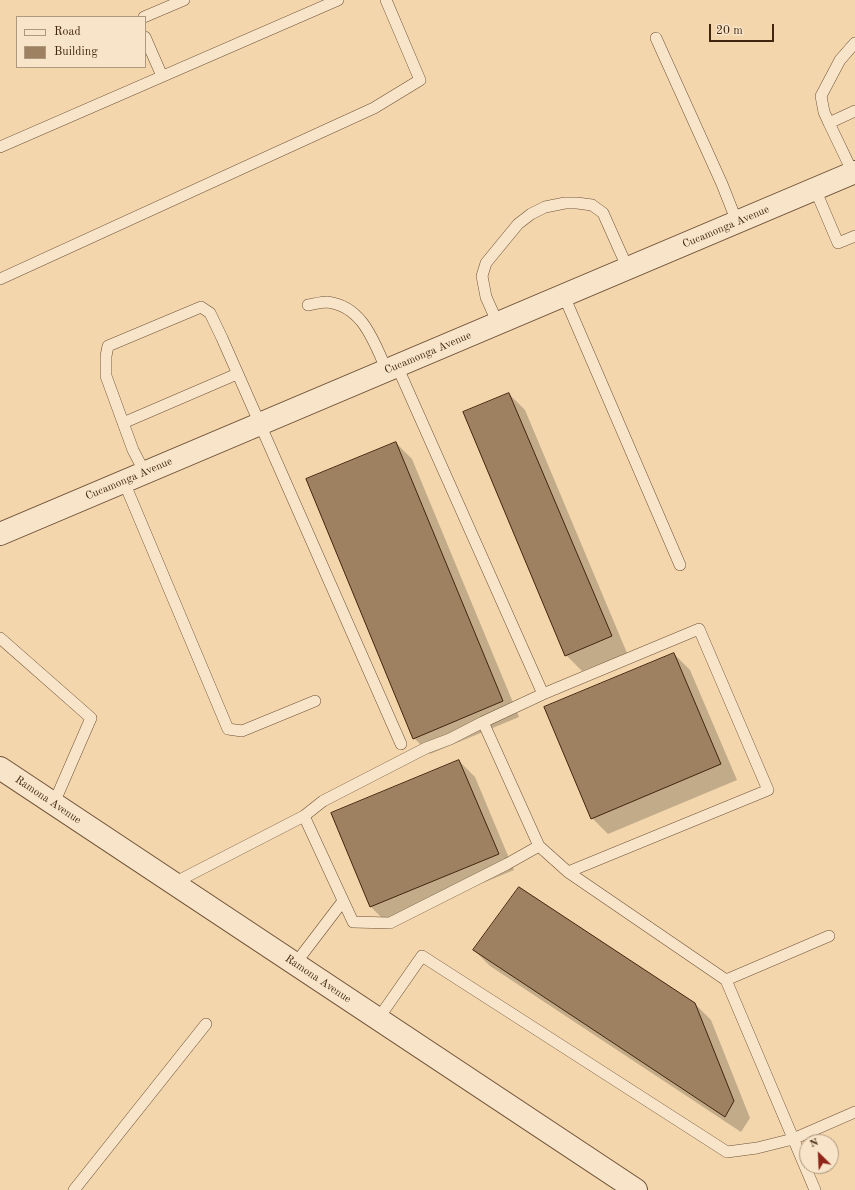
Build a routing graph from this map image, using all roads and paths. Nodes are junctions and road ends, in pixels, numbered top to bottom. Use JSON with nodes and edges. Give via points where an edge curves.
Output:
{"nodes":[{"id":1,"x":184,"y":0,"type":"edge"},
{"id":2,"x":338,"y":0,"type":"edge"},
{"id":3,"x":386,"y":0,"type":"edge"},
{"id":4,"x":146,"y":16,"type":"edge"},
{"id":5,"x":656,"y":38,"type":"dead end"},
{"id":6,"x":146,"y":39,"type":"edge"},
{"id":7,"x":855,"y":44,"type":"edge"},
{"id":8,"x":162,"y":76,"type":"junction"},
{"id":9,"x":855,"y":111,"type":"edge"},
{"id":10,"x":829,"y":123,"type":"junction"},
{"id":11,"x":0,"y":147,"type":"edge"},
{"id":12,"x":854,"y":172,"type":"edge"},
{"id":13,"x":815,"y":189,"type":"junction"},
{"id":14,"x":737,"y":222,"type":"junction"},
{"id":15,"x":855,"y":236,"type":"edge"},
{"id":16,"x":628,"y":269,"type":"junction"},
{"id":17,"x":0,"y":278,"type":"edge"},
{"id":18,"x":564,"y":296,"type":"junction"},
{"id":19,"x":308,"y":305,"type":"dead end"},
{"id":20,"x":498,"y":324,"type":"junction"},
{"id":21,"x":392,"y":368,"type":"junction"},
{"id":22,"x":237,"y":374,"type":"junction"},
{"id":23,"x":123,"y":423,"type":"junction"},
{"id":24,"x":259,"y":424,"type":"junction"},
{"id":25,"x":145,"y":473,"type":"junction"},
{"id":26,"x":124,"y":482,"type":"junction"},
{"id":27,"x":0,"y":534,"type":"edge"},
{"id":28,"x":680,"y":565,"type":"dead end"},
{"id":29,"x":0,"y":638,"type":"edge"},
{"id":30,"x":543,"y":694,"type":"junction"},
{"id":31,"x":316,"y":701,"type":"dead end"},
{"id":32,"x":483,"y":722,"type":"junction"},
{"id":33,"x":401,"y":744,"type":"dead end"},
{"id":34,"x":0,"y":768,"type":"edge"},
{"id":35,"x":54,"y":803,"type":"junction"},
{"id":36,"x":304,"y":816,"type":"junction"},
{"id":37,"x":539,"y":846,"type":"junction"},
{"id":38,"x":568,"y":872,"type":"junction"},
{"id":39,"x":174,"y":883,"type":"junction"},
{"id":40,"x":344,"y":902,"type":"junction"},
{"id":41,"x":829,"y":936,"type":"dead end"},
{"id":42,"x":295,"y":964,"type":"junction"},
{"id":43,"x":726,"y":980,"type":"junction"},
{"id":44,"x":378,"y":1019,"type":"junction"},
{"id":45,"x":206,"y":1024,"type":"dead end"},
{"id":46,"x":855,"y":1112,"type":"edge"},
{"id":47,"x":793,"y":1139,"type":"junction"},
{"id":48,"x":74,"y":1190,"type":"edge"},
{"id":49,"x":636,"y":1190,"type":"edge"},
{"id":50,"x":815,"y":1190,"type":"edge"}],
"edges":[{"from":1,"to":4,"type":"lane"},
{"from":2,"to":8,"type":"lane"},
{"from":3,"to":17,"type":"lane","via":[[420,80],[374,108]]},
{"from":5,"to":14,"type":"lane"},
{"from":6,"to":8,"type":"lane"},
{"from":7,"to":10,"type":"lane","via":[[840,60],[821,96]]},
{"from":8,"to":11,"type":"lane"},
{"from":9,"to":10,"type":"lane"},
{"from":10,"to":12,"type":"lane"},
{"from":12,"to":13,"type":"street","name":"Cucamonga Avenue"},
{"from":13,"to":14,"type":"street","name":"Cucamonga Avenue"},
{"from":13,"to":15,"type":"lane","via":[[838,243]]},
{"from":14,"to":16,"type":"street","name":"Cucamonga Avenue"},
{"from":16,"to":18,"type":"street","name":"Cucamonga Avenue"},
{"from":16,"to":20,"type":"lane","via":[[603,213],[592,205],[577,203],[545,207],[518,224],[486,263],[482,276],[486,297]]},
{"from":18,"to":20,"type":"street","name":"Cucamonga Avenue"},
{"from":18,"to":28,"type":"lane"},
{"from":19,"to":21,"type":"lane","via":[[326,302],[357,315]]},
{"from":20,"to":21,"type":"street","name":"Cucamonga Avenue"},
{"from":21,"to":24,"type":"street","name":"Cucamonga Avenue"},
{"from":21,"to":30,"type":"lane"},
{"from":22,"to":23,"type":"lane"},
{"from":22,"to":23,"type":"lane","via":[[210,313],[201,308],[108,346],[106,376]]},
{"from":22,"to":24,"type":"lane"},
{"from":23,"to":25,"type":"lane"},
{"from":24,"to":25,"type":"street","name":"Cucamonga Avenue"},
{"from":24,"to":33,"type":"lane"},
{"from":25,"to":26,"type":"street","name":"Cucamonga Avenue"},
{"from":26,"to":27,"type":"street","name":"Cucamonga Avenue"},
{"from":26,"to":31,"type":"lane","via":[[228,729],[242,731]]},
{"from":29,"to":35,"type":"lane","via":[[91,718]]},
{"from":30,"to":32,"type":"lane"},
{"from":30,"to":38,"type":"lane","via":[[699,629],[768,790]]},
{"from":32,"to":36,"type":"lane","via":[[323,800]]},
{"from":32,"to":37,"type":"lane"},
{"from":34,"to":35,"type":"street","name":"Ramona Avenue"},
{"from":35,"to":39,"type":"street","name":"Ramona Avenue"},
{"from":36,"to":39,"type":"lane"},
{"from":36,"to":40,"type":"lane"},
{"from":37,"to":38,"type":"lane"},
{"from":37,"to":40,"type":"lane","via":[[390,923],[353,922]]},
{"from":38,"to":43,"type":"lane"},
{"from":39,"to":42,"type":"street","name":"Ramona Avenue"},
{"from":40,"to":42,"type":"lane"},
{"from":41,"to":43,"type":"lane"},
{"from":42,"to":44,"type":"street","name":"Ramona Avenue"},
{"from":43,"to":47,"type":"lane"},
{"from":44,"to":47,"type":"lane","via":[[422,956],[727,1152]]},
{"from":44,"to":49,"type":"street","name":"Ramona Avenue"},
{"from":45,"to":48,"type":"lane"},
{"from":46,"to":47,"type":"lane"},
{"from":47,"to":50,"type":"lane"}]}
